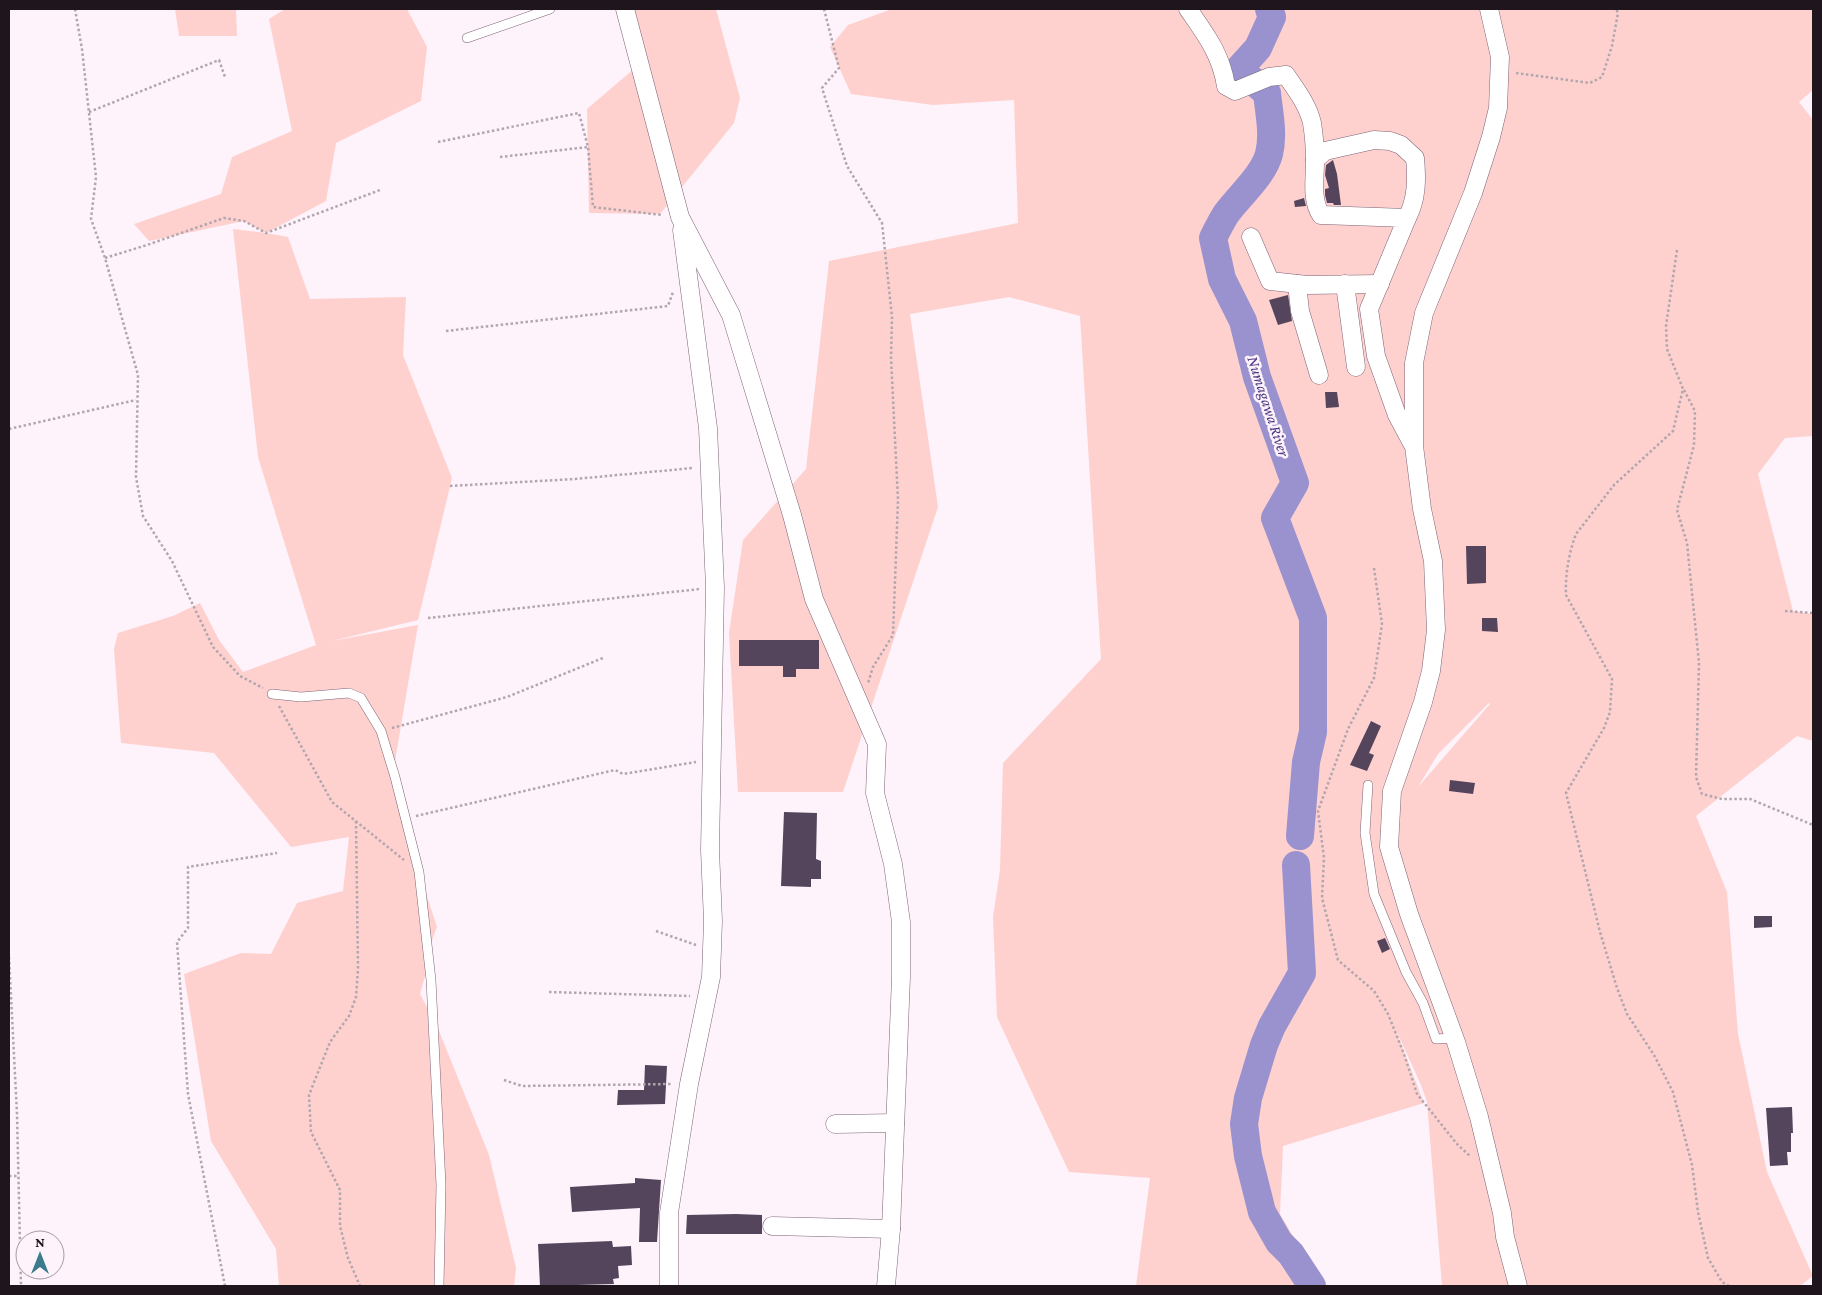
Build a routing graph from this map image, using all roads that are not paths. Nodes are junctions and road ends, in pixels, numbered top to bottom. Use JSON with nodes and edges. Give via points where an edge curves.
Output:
{"nodes":[{"id":1,"x":550,"y":9,"type":"edge"},
{"id":2,"x":625,"y":9,"type":"edge"},
{"id":3,"x":1188,"y":9,"type":"edge"},
{"id":4,"x":1489,"y":9,"type":"edge"},
{"id":5,"x":467,"y":38,"type":"dead end"},
{"id":6,"x":1315,"y":160,"type":"junction"},
{"id":7,"x":680,"y":217,"type":"junction"},
{"id":8,"x":1407,"y":218,"type":"junction"},
{"id":9,"x":1250,"y":237,"type":"dead end"},
{"id":10,"x":1297,"y":284,"type":"junction"},
{"id":11,"x":1345,"y":284,"type":"junction"},
{"id":12,"x":1380,"y":284,"type":"junction"},
{"id":13,"x":1356,"y":367,"type":"dead end"},
{"id":14,"x":1319,"y":375,"type":"dead end"},
{"id":15,"x":1414,"y":446,"type":"junction"},
{"id":16,"x":272,"y":694,"type":"road end"},
{"id":17,"x":1368,"y":785,"type":"dead end"},
{"id":18,"x":1454,"y":1038,"type":"junction"},
{"id":19,"x":895,"y":1123,"type":"junction"},
{"id":20,"x":835,"y":1124,"type":"dead end"},
{"id":21,"x":772,"y":1226,"type":"dead end"},
{"id":22,"x":891,"y":1229,"type":"junction"},
{"id":23,"x":439,"y":1286,"type":"edge"},
{"id":24,"x":669,"y":1286,"type":"edge"},
{"id":25,"x":886,"y":1286,"type":"edge"},
{"id":26,"x":1518,"y":1286,"type":"edge"}],
"edges":[{"from":1,"to":5,"type":"lane"},
{"from":2,"to":7,"type":"street"},
{"from":3,"to":6,"type":"street","via":[[1210,41],[1223,68],[1226,86],[1235,91],[1269,77],[1286,75],[1304,101],[1312,122]]},
{"from":4,"to":15,"type":"street","via":[[1500,57],[1498,108],[1473,193],[1424,313],[1414,363]]},
{"from":6,"to":8,"type":"street","via":[[1315,196],[1321,215]]},
{"from":6,"to":8,"type":"street","via":[[1325,151],[1374,140],[1401,145],[1415,158],[1414,205]]},
{"from":7,"to":19,"type":"street","via":[[731,315],[814,599],[877,744],[876,793],[894,864],[900,922]]},
{"from":7,"to":24,"type":"street","via":[[708,428],[710,466],[715,587],[710,850],[713,921],[710,977],[669,1213]]},
{"from":8,"to":12,"type":"street"},
{"from":9,"to":10,"type":"street","via":[[1270,280]]},
{"from":10,"to":11,"type":"street"},
{"from":10,"to":14,"type":"street","via":[[1300,311]]},
{"from":11,"to":12,"type":"street"},
{"from":11,"to":13,"type":"street"},
{"from":12,"to":15,"type":"street","via":[[1369,309],[1376,356],[1397,415]]},
{"from":15,"to":18,"type":"street","via":[[1433,561],[1436,630],[1423,702],[1392,791],[1389,847]]},
{"from":16,"to":23,"type":"lane","via":[[301,697],[350,693],[360,698],[381,731],[419,872],[431,980],[441,1185]]},
{"from":17,"to":18,"type":"lane","via":[[1364,833],[1374,894],[1436,1039]]},
{"from":18,"to":26,"type":"street","via":[[1479,1117]]},
{"from":19,"to":20,"type":"street"},
{"from":19,"to":22,"type":"street"},
{"from":21,"to":22,"type":"street"},
{"from":22,"to":25,"type":"street"}]}
